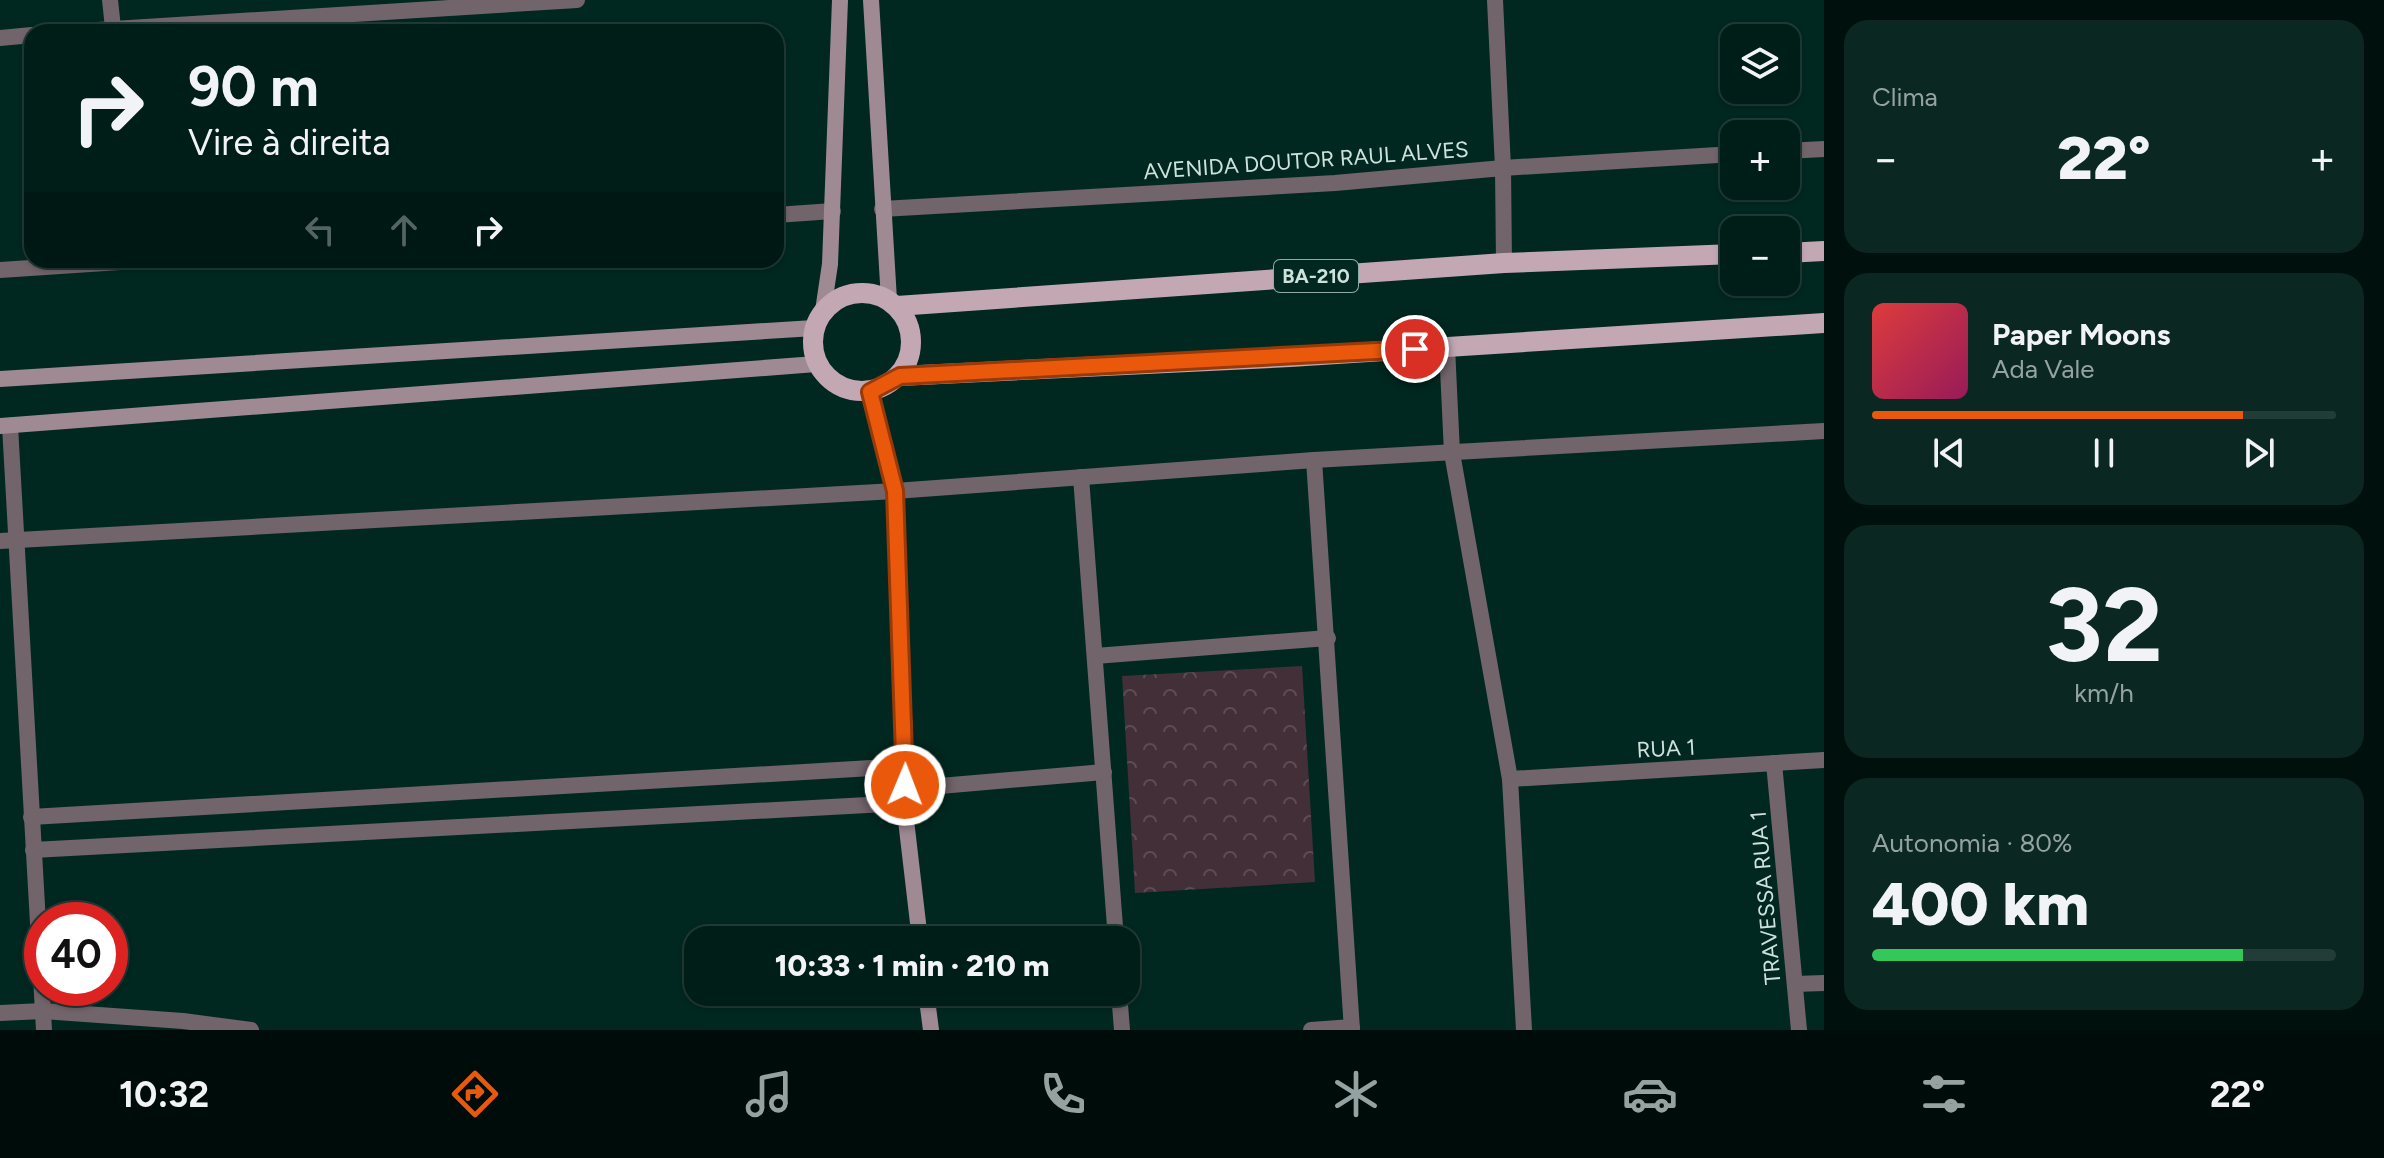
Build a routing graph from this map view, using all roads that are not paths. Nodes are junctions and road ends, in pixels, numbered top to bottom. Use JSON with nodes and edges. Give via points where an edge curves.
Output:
{"nodes":[{"id":1,"x":110,"y":0,"type":"edge"},
{"id":2,"x":577,"y":0,"type":"edge"},
{"id":3,"x":840,"y":0,"type":"edge"},
{"id":4,"x":871,"y":0,"type":"edge"},
{"id":5,"x":1495,"y":0,"type":"edge"},
{"id":6,"x":113,"y":24,"type":"edge"},
{"id":7,"x":179,"y":24,"type":"edge"},
{"id":8,"x":24,"y":36,"type":"edge"},
{"id":9,"x":0,"y":38,"type":"edge"},
{"id":10,"x":1824,"y":149,"type":"edge"},
{"id":11,"x":1800,"y":150,"type":"edge"},
{"id":12,"x":1720,"y":155,"type":"edge"},
{"id":13,"x":1503,"y":168,"type":"junction"},
{"id":14,"x":882,"y":209,"type":"junction"},
{"id":15,"x":833,"y":211,"type":"junction"},
{"id":16,"x":784,"y":214,"type":"edge"},
{"id":17,"x":1824,"y":251,"type":"edge"},
{"id":18,"x":1800,"y":252,"type":"edge"},
{"id":19,"x":1720,"y":255,"type":"edge"},
{"id":20,"x":1504,"y":263,"type":"junction"},
{"id":21,"x":30,"y":268,"type":"edge"},
{"id":22,"x":0,"y":270,"type":"edge"},
{"id":23,"x":893,"y":303,"type":"junction"},
{"id":24,"x":818,"y":320,"type":"junction"},
{"id":25,"x":1824,"y":323,"type":"edge"},
{"id":26,"x":1447,"y":347,"type":"junction"},
{"id":27,"x":816,"y":364,"type":"junction"},
{"id":28,"x":900,"y":376,"type":"junction"},
{"id":29,"x":0,"y":379,"type":"edge"},
{"id":30,"x":870,"y":392,"type":"junction"},
{"id":31,"x":5,"y":426,"type":"edge"},
{"id":32,"x":1824,"y":431,"type":"edge"},
{"id":33,"x":1452,"y":453,"type":"junction"},
{"id":34,"x":1314,"y":460,"type":"junction"},
{"id":35,"x":1081,"y":477,"type":"junction"},
{"id":36,"x":895,"y":491,"type":"junction"},
{"id":37,"x":7,"y":541,"type":"edge"},
{"id":38,"x":1328,"y":638,"type":"junction"},
{"id":39,"x":1095,"y":656,"type":"junction"},
{"id":40,"x":1824,"y":760,"type":"edge"},
{"id":41,"x":1774,"y":763,"type":"junction"},
{"id":42,"x":906,"y":766,"type":"junction"},
{"id":43,"x":1104,"y":772,"type":"junction"},
{"id":44,"x":1510,"y":779,"type":"junction"},
{"id":45,"x":940,"y":786,"type":"junction"},
{"id":46,"x":904,"y":803,"type":"junction"},
{"id":47,"x":31,"y":817,"type":"junction"},
{"id":48,"x":33,"y":850,"type":"junction"},
{"id":49,"x":918,"y":926,"type":"edge"},
{"id":50,"x":1115,"y":926,"type":"edge"},
{"id":51,"x":1824,"y":983,"type":"edge"},
{"id":52,"x":1795,"y":984,"type":"junction"},
{"id":53,"x":928,"y":1006,"type":"edge"},
{"id":54,"x":1120,"y":1006,"type":"edge"},
{"id":55,"x":43,"y":1011,"type":"junction"},
{"id":56,"x":0,"y":1013,"type":"edge"},
{"id":57,"x":1352,"y":1029,"type":"edge"},
{"id":58,"x":44,"y":1030,"type":"edge"},
{"id":59,"x":251,"y":1030,"type":"edge"},
{"id":60,"x":931,"y":1030,"type":"edge"},
{"id":61,"x":1122,"y":1030,"type":"edge"},
{"id":62,"x":1311,"y":1030,"type":"edge"},
{"id":63,"x":1524,"y":1030,"type":"edge"},
{"id":64,"x":1799,"y":1030,"type":"edge"}],
"edges":[{"from":1,"to":6,"type":"street"},
{"from":2,"to":7,"type":"street"},
{"from":3,"to":15,"type":"main road"},
{"from":4,"to":14,"type":"main road"},
{"from":5,"to":13,"type":"street"},
{"from":8,"to":9,"type":"street"},
{"from":10,"to":11,"type":"street"},
{"from":12,"to":13,"type":"street","name":"AVENIDA DOUTOR RAUL ALVES"},
{"from":13,"to":14,"type":"street","name":"AVENIDA DOUTOR RAUL ALVES"},
{"from":13,"to":20,"type":"street"},
{"from":14,"to":23,"type":"main road"},
{"from":15,"to":16,"type":"street"},
{"from":15,"to":24,"type":"main road","via":[[830,264]]},
{"from":17,"to":18,"type":"main road"},
{"from":19,"to":20,"type":"main road","number":"BA-210"},
{"from":20,"to":23,"type":"main road","number":"BA-210"},
{"from":21,"to":22,"type":"street"},
{"from":23,"to":24,"type":"main road","via":[[859,292],[839,298]]},
{"from":23,"to":28,"type":"main road","via":[[909,322],[913,340]]},
{"from":24,"to":27,"type":"main road","via":[[812,347]]},
{"from":24,"to":29,"type":"main road"},
{"from":25,"to":26,"type":"main road"},
{"from":26,"to":28,"type":"main road"},
{"from":26,"to":33,"type":"street"},
{"from":27,"to":30,"type":"main road","via":[[839,387]]},
{"from":27,"to":31,"type":"main road"},
{"from":28,"to":30,"type":"main road"},
{"from":30,"to":36,"type":"main road"},
{"from":31,"to":37,"type":"street"},
{"from":32,"to":33,"type":"street"},
{"from":33,"to":34,"type":"street"},
{"from":33,"to":44,"type":"street"},
{"from":34,"to":35,"type":"street"},
{"from":34,"to":38,"type":"street"},
{"from":35,"to":36,"type":"street"},
{"from":35,"to":39,"type":"street"},
{"from":36,"to":37,"type":"street"},
{"from":36,"to":42,"type":"main road"},
{"from":37,"to":47,"type":"street"},
{"from":38,"to":39,"type":"street"},
{"from":38,"to":57,"type":"street"},
{"from":39,"to":43,"type":"street"},
{"from":40,"to":41,"type":"street","name":"RUA 1"},
{"from":41,"to":44,"type":"street","name":"RUA 1"},
{"from":41,"to":52,"type":"street","name":"TRAVESSA RUA 1"},
{"from":42,"to":45,"type":"street"},
{"from":42,"to":46,"type":"main road"},
{"from":42,"to":47,"type":"street"},
{"from":43,"to":45,"type":"street"},
{"from":43,"to":50,"type":"street"},
{"from":44,"to":63,"type":"street"},
{"from":45,"to":46,"type":"street"},
{"from":46,"to":48,"type":"street"},
{"from":46,"to":49,"type":"main road"},
{"from":47,"to":48,"type":"street"},
{"from":48,"to":55,"type":"street"},
{"from":51,"to":52,"type":"street"},
{"from":52,"to":64,"type":"street","name":"TRAVESSA RUA 1"},
{"from":53,"to":60,"type":"main road"},
{"from":54,"to":61,"type":"street"},
{"from":55,"to":56,"type":"street"},
{"from":55,"to":58,"type":"street"},
{"from":55,"to":59,"type":"street"},
{"from":57,"to":62,"type":"street"}]}
